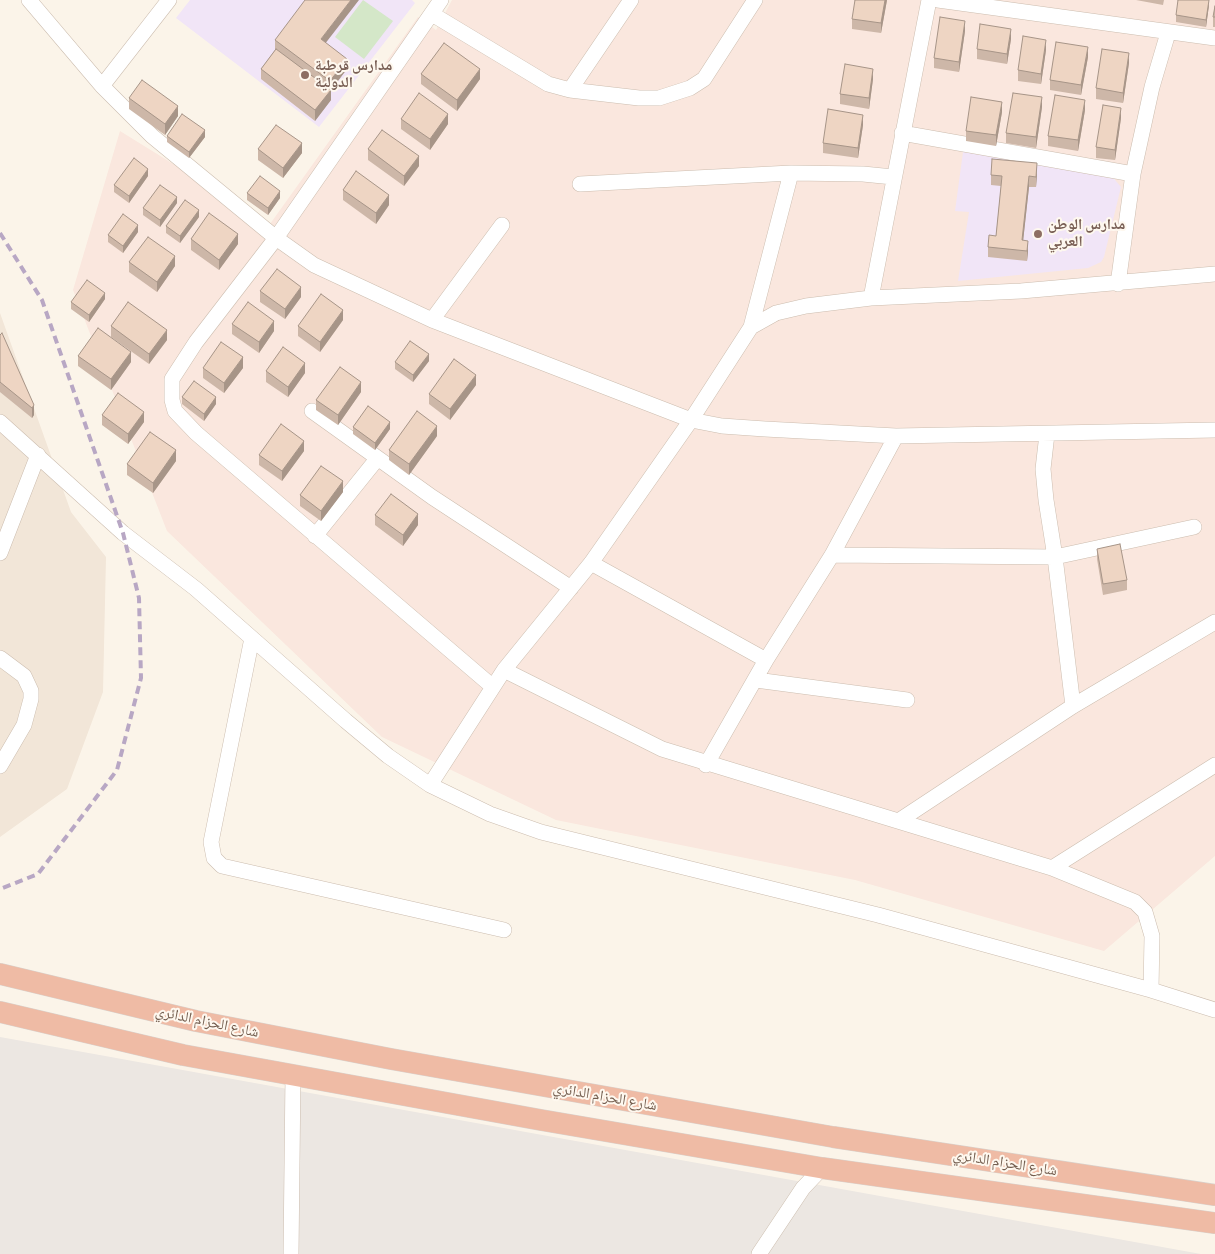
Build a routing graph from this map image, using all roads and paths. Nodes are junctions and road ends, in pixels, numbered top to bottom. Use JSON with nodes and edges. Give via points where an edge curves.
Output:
{"nodes":[{"id":1,"x":31,"y":0,"type":"edge"},
{"id":2,"x":168,"y":0,"type":"edge"},
{"id":3,"x":441,"y":0,"type":"edge"},
{"id":4,"x":631,"y":0,"type":"edge"},
{"id":5,"x":755,"y":0,"type":"edge"},
{"id":6,"x":929,"y":0,"type":"edge"},
{"id":7,"x":938,"y":0,"type":"edge"},
{"id":8,"x":1045,"y":7,"type":"edge"},
{"id":9,"x":432,"y":14,"type":"junction"},
{"id":10,"x":1168,"y":33,"type":"junction"},
{"id":11,"x":1215,"y":38,"type":"edge"},
{"id":12,"x":102,"y":86,"type":"junction"},
{"id":13,"x":570,"y":90,"type":"junction"},
{"id":14,"x":902,"y":133,"type":"junction"},
{"id":15,"x":791,"y":172,"type":"junction"},
{"id":16,"x":1133,"y":174,"type":"junction"},
{"id":17,"x":893,"y":177,"type":"junction"},
{"id":18,"x":580,"y":184,"type":"dead end"},
{"id":19,"x":502,"y":225,"type":"dead end"},
{"id":20,"x":276,"y":238,"type":"junction"},
{"id":21,"x":1215,"y":274,"type":"edge"},
{"id":22,"x":1118,"y":284,"type":"junction"},
{"id":23,"x":871,"y":298,"type":"junction"},
{"id":24,"x":432,"y":320,"type":"junction"},
{"id":25,"x":751,"y":327,"type":"junction"},
{"id":26,"x":312,"y":411,"type":"dead end"},
{"id":27,"x":691,"y":420,"type":"junction"},
{"id":28,"x":0,"y":422,"type":"edge"},
{"id":29,"x":1215,"y":430,"type":"edge"},
{"id":30,"x":1047,"y":434,"type":"junction"},
{"id":31,"x":896,"y":436,"type":"junction"},
{"id":32,"x":38,"y":456,"type":"junction"},
{"id":33,"x":378,"y":459,"type":"junction"},
{"id":34,"x":1194,"y":527,"type":"dead end"},
{"id":35,"x":315,"y":536,"type":"junction"},
{"id":36,"x":0,"y":553,"type":"edge"},
{"id":37,"x":832,"y":555,"type":"junction"},
{"id":38,"x":1055,"y":557,"type":"junction"},
{"id":39,"x":591,"y":563,"type":"junction"},
{"id":40,"x":571,"y":588,"type":"junction"},
{"id":41,"x":1215,"y":622,"type":"edge"},
{"id":42,"x":252,"y":638,"type":"junction"},
{"id":43,"x":0,"y":658,"type":"edge"},
{"id":44,"x":766,"y":660,"type":"junction"},
{"id":45,"x":504,"y":670,"type":"junction"},
{"id":46,"x":756,"y":680,"type":"junction"},
{"id":47,"x":493,"y":687,"type":"junction"},
{"id":48,"x":907,"y":700,"type":"dead end"},
{"id":49,"x":1073,"y":706,"type":"junction"},
{"id":50,"x":706,"y":765,"type":"junction"},
{"id":51,"x":1215,"y":765,"type":"edge"},
{"id":52,"x":0,"y":766,"type":"edge"},
{"id":53,"x":430,"y":785,"type":"junction"},
{"id":54,"x":900,"y":820,"type":"junction"},
{"id":55,"x":1052,"y":868,"type":"junction"},
{"id":56,"x":504,"y":930,"type":"dead end"},
{"id":57,"x":0,"y":974,"type":"edge"},
{"id":58,"x":1151,"y":990,"type":"junction"},
{"id":59,"x":1215,"y":1010,"type":"edge"},
{"id":60,"x":0,"y":1012,"type":"edge"},
{"id":61,"x":293,"y":1074,"type":"junction"},
{"id":62,"x":822,"y":1168,"type":"junction"},
{"id":63,"x":1215,"y":1195,"type":"edge"},
{"id":64,"x":1215,"y":1223,"type":"edge"},
{"id":65,"x":291,"y":1254,"type":"edge"},
{"id":66,"x":759,"y":1254,"type":"edge"}],
"edges":[{"from":1,"to":12,"type":"street"},
{"from":2,"to":12,"type":"street"},
{"from":3,"to":9,"type":"street"},
{"from":4,"to":13,"type":"street"},
{"from":5,"to":13,"type":"street","via":[[704,79],[690,88],[659,98]]},
{"from":6,"to":14,"type":"street"},
{"from":7,"to":8,"type":"street"},
{"from":8,"to":10,"type":"street"},
{"from":9,"to":13,"type":"street","via":[[518,68],[548,84]]},
{"from":9,"to":20,"type":"street"},
{"from":10,"to":11,"type":"street"},
{"from":10,"to":16,"type":"street","via":[[1152,87]]},
{"from":12,"to":20,"type":"street","via":[[152,136]]},
{"from":14,"to":16,"type":"street"},
{"from":14,"to":17,"type":"street"},
{"from":15,"to":17,"type":"street"},
{"from":15,"to":18,"type":"street"},
{"from":15,"to":25,"type":"street"},
{"from":16,"to":22,"type":"street"},
{"from":17,"to":23,"type":"street"},
{"from":19,"to":24,"type":"street"},
{"from":20,"to":24,"type":"street","via":[[334,277]]},
{"from":20,"to":35,"type":"street","via":[[196,342],[172,379],[172,400],[175,411],[196,432]]},
{"from":21,"to":22,"type":"street"},
{"from":22,"to":23,"type":"street"},
{"from":23,"to":25,"type":"street","via":[[776,313]]},
{"from":24,"to":27,"type":"street"},
{"from":25,"to":27,"type":"street"},
{"from":26,"to":33,"type":"street"},
{"from":27,"to":31,"type":"street","via":[[722,426]]},
{"from":27,"to":39,"type":"street"},
{"from":28,"to":32,"type":"street"},
{"from":29,"to":30,"type":"street"},
{"from":30,"to":31,"type":"street"},
{"from":30,"to":38,"type":"street","via":[[1043,469]]},
{"from":31,"to":37,"type":"street"},
{"from":32,"to":36,"type":"street"},
{"from":32,"to":42,"type":"street","via":[[123,533],[196,589]]},
{"from":33,"to":35,"type":"street"},
{"from":33,"to":40,"type":"street"},
{"from":34,"to":38,"type":"street"},
{"from":35,"to":47,"type":"street"},
{"from":37,"to":38,"type":"street"},
{"from":37,"to":44,"type":"street"},
{"from":38,"to":49,"type":"street"},
{"from":39,"to":40,"type":"street"},
{"from":39,"to":44,"type":"street"},
{"from":40,"to":45,"type":"street"},
{"from":41,"to":49,"type":"street"},
{"from":42,"to":53,"type":"street","via":[[388,756]]},
{"from":42,"to":56,"type":"street","via":[[210,842],[214,858],[222,866]]},
{"from":43,"to":52,"type":"street","via":[[24,676],[31,699],[24,725]]},
{"from":44,"to":46,"type":"street"},
{"from":45,"to":47,"type":"street"},
{"from":45,"to":50,"type":"street","via":[[662,750]]},
{"from":46,"to":48,"type":"street"},
{"from":46,"to":50,"type":"street"},
{"from":47,"to":53,"type":"street"},
{"from":49,"to":54,"type":"street"},
{"from":50,"to":54,"type":"street"},
{"from":51,"to":55,"type":"street"},
{"from":53,"to":58,"type":"street","via":[[490,814],[542,832],[878,915]]},
{"from":54,"to":55,"type":"street"},
{"from":55,"to":58,"type":"street","via":[[1135,902],[1145,912],[1152,936]]},
{"from":57,"to":63,"type":"highway","name":"شارع الحزام الدائري","via":[[196,1021],[392,1059],[832,1137]]},
{"from":58,"to":59,"type":"street"},
{"from":60,"to":61,"type":"highway","name":"شارع الحزام الدائري","via":[[183,1055]]},
{"from":61,"to":62,"type":"highway","name":"شارع الحزام الدائري"},
{"from":61,"to":65,"type":"street"},
{"from":62,"to":64,"type":"highway","name":"شارع الحزام الدائري"},
{"from":62,"to":66,"type":"street","via":[[803,1188]]}]}
